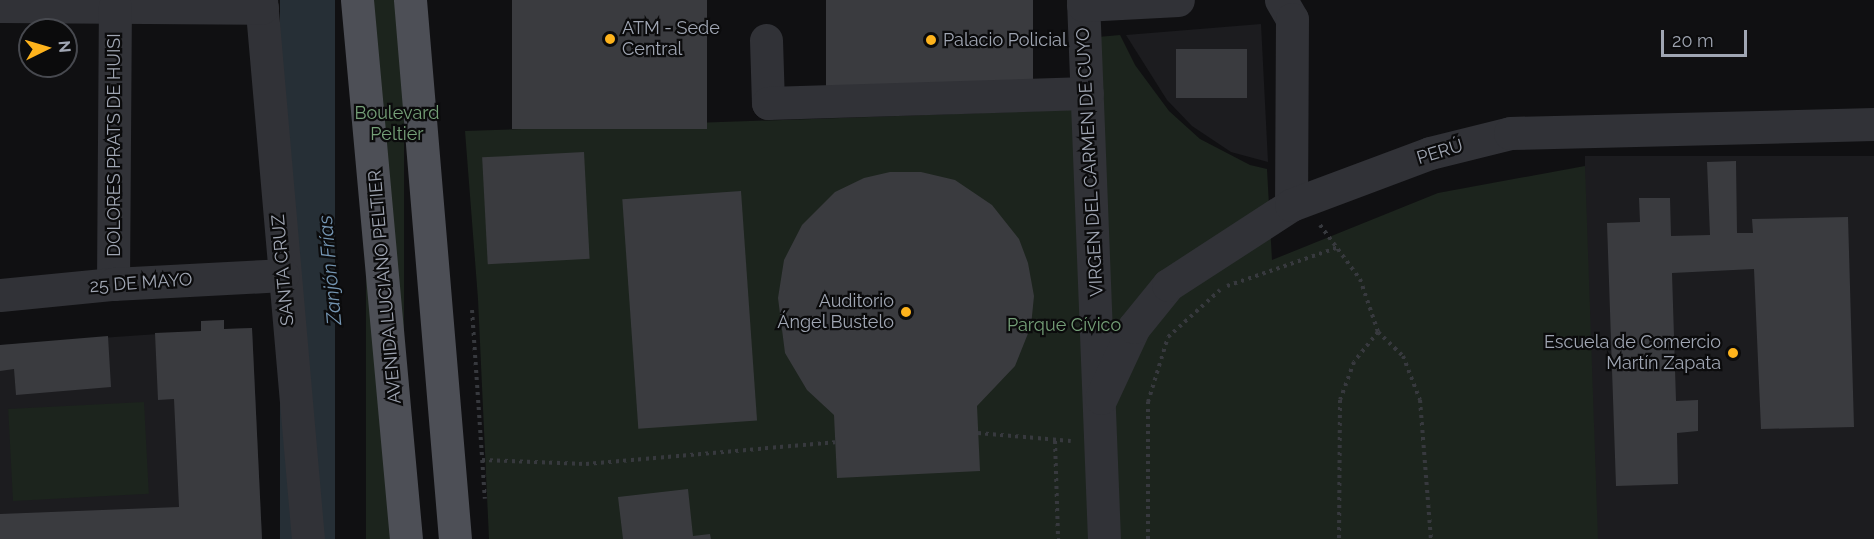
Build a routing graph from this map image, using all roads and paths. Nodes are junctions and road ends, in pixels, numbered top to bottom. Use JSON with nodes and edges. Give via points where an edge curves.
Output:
{"nodes":[{"id":1,"x":357,"y":0,"type":"edge"},
{"id":2,"x":410,"y":0,"type":"edge"},
{"id":3,"x":1178,"y":0,"type":"edge"},
{"id":4,"x":1281,"y":0,"type":"edge"},
{"id":5,"x":1083,"y":2,"type":"edge"},
{"id":6,"x":262,"y":4,"type":"edge"},
{"id":7,"x":0,"y":6,"type":"edge"},
{"id":8,"x":115,"y":6,"type":"junction"},
{"id":9,"x":766,"y":40,"type":"dead end"},
{"id":10,"x":1087,"y":93,"type":"junction"},
{"id":11,"x":1874,"y":124,"type":"edge"},
{"id":12,"x":1295,"y":203,"type":"junction"},
{"id":13,"x":1339,"y":248,"type":"junction"},
{"id":14,"x":283,"y":275,"type":"junction"},
{"id":15,"x":113,"y":284,"type":"junction"},
{"id":16,"x":0,"y":295,"type":"edge"},
{"id":17,"x":472,"y":310,"type":"dead end"},
{"id":18,"x":1377,"y":332,"type":"junction"},
{"id":19,"x":1101,"y":398,"type":"junction"},
{"id":20,"x":978,"y":433,"type":"dead end"},
{"id":21,"x":1055,"y":441,"type":"junction"},
{"id":22,"x":835,"y":442,"type":"dead end"},
{"id":23,"x":1102,"y":442,"type":"junction"},
{"id":24,"x":482,"y":460,"type":"junction"},
{"id":25,"x":486,"y":505,"type":"dead end"},
{"id":26,"x":308,"y":539,"type":"edge"},
{"id":27,"x":406,"y":539,"type":"edge"},
{"id":28,"x":455,"y":539,"type":"edge"},
{"id":29,"x":1058,"y":539,"type":"edge"},
{"id":30,"x":1104,"y":539,"type":"edge"},
{"id":31,"x":1148,"y":539,"type":"edge"},
{"id":32,"x":1339,"y":539,"type":"edge"},
{"id":33,"x":1431,"y":539,"type":"edge"}],
"edges":[{"from":1,"to":27,"type":"main road","name":"AVENIDA LUCIANO PELTIER"},
{"from":2,"to":28,"type":"main road"},
{"from":3,"to":5,"type":"street"},
{"from":4,"to":12,"type":"street","via":[[1292,19]]},
{"from":5,"to":10,"type":"street","name":"VIRGEN DEL CARMEN DE CUYO"},
{"from":6,"to":8,"type":"street"},
{"from":6,"to":14,"type":"street","name":"SANTA CRUZ"},
{"from":7,"to":8,"type":"street"},
{"from":8,"to":15,"type":"street","name":"DOLORES PRATS DE HUISI"},
{"from":9,"to":10,"type":"street","via":[[768,103]]},
{"from":10,"to":19,"type":"street","name":"VIRGEN DEL CARMEN DE CUYO"},
{"from":11,"to":12,"type":"street","name":"PERÚ","via":[[1510,133],[1430,153]]},
{"from":12,"to":13,"type":"path"},
{"from":12,"to":19,"type":"street","name":"PERÚ","via":[[1168,285],[1134,327]]},
{"from":13,"to":18,"type":"path","via":[[1360,279]]},
{"from":13,"to":31,"type":"path","via":[[1224,287],[1168,337],[1148,402]]},
{"from":14,"to":15,"type":"street","name":"25 DE MAYO"},
{"from":14,"to":26,"type":"street","name":"SANTA CRUZ"},
{"from":15,"to":16,"type":"street","name":"25 DE MAYO"},
{"from":17,"to":24,"type":"path"},
{"from":18,"to":32,"type":"path","via":[[1354,362],[1340,400]]},
{"from":18,"to":33,"type":"path","via":[[1403,356],[1420,400]]},
{"from":19,"to":23,"type":"street","name":"VIRGEN DEL CARMEN DE CUYO"},
{"from":20,"to":21,"type":"path"},
{"from":21,"to":23,"type":"path"},
{"from":21,"to":29,"type":"path"},
{"from":22,"to":24,"type":"path","via":[[585,464]]},
{"from":23,"to":30,"type":"street","name":"VIRGEN DEL CARMEN DE CUYO"},
{"from":24,"to":25,"type":"path"}]}
